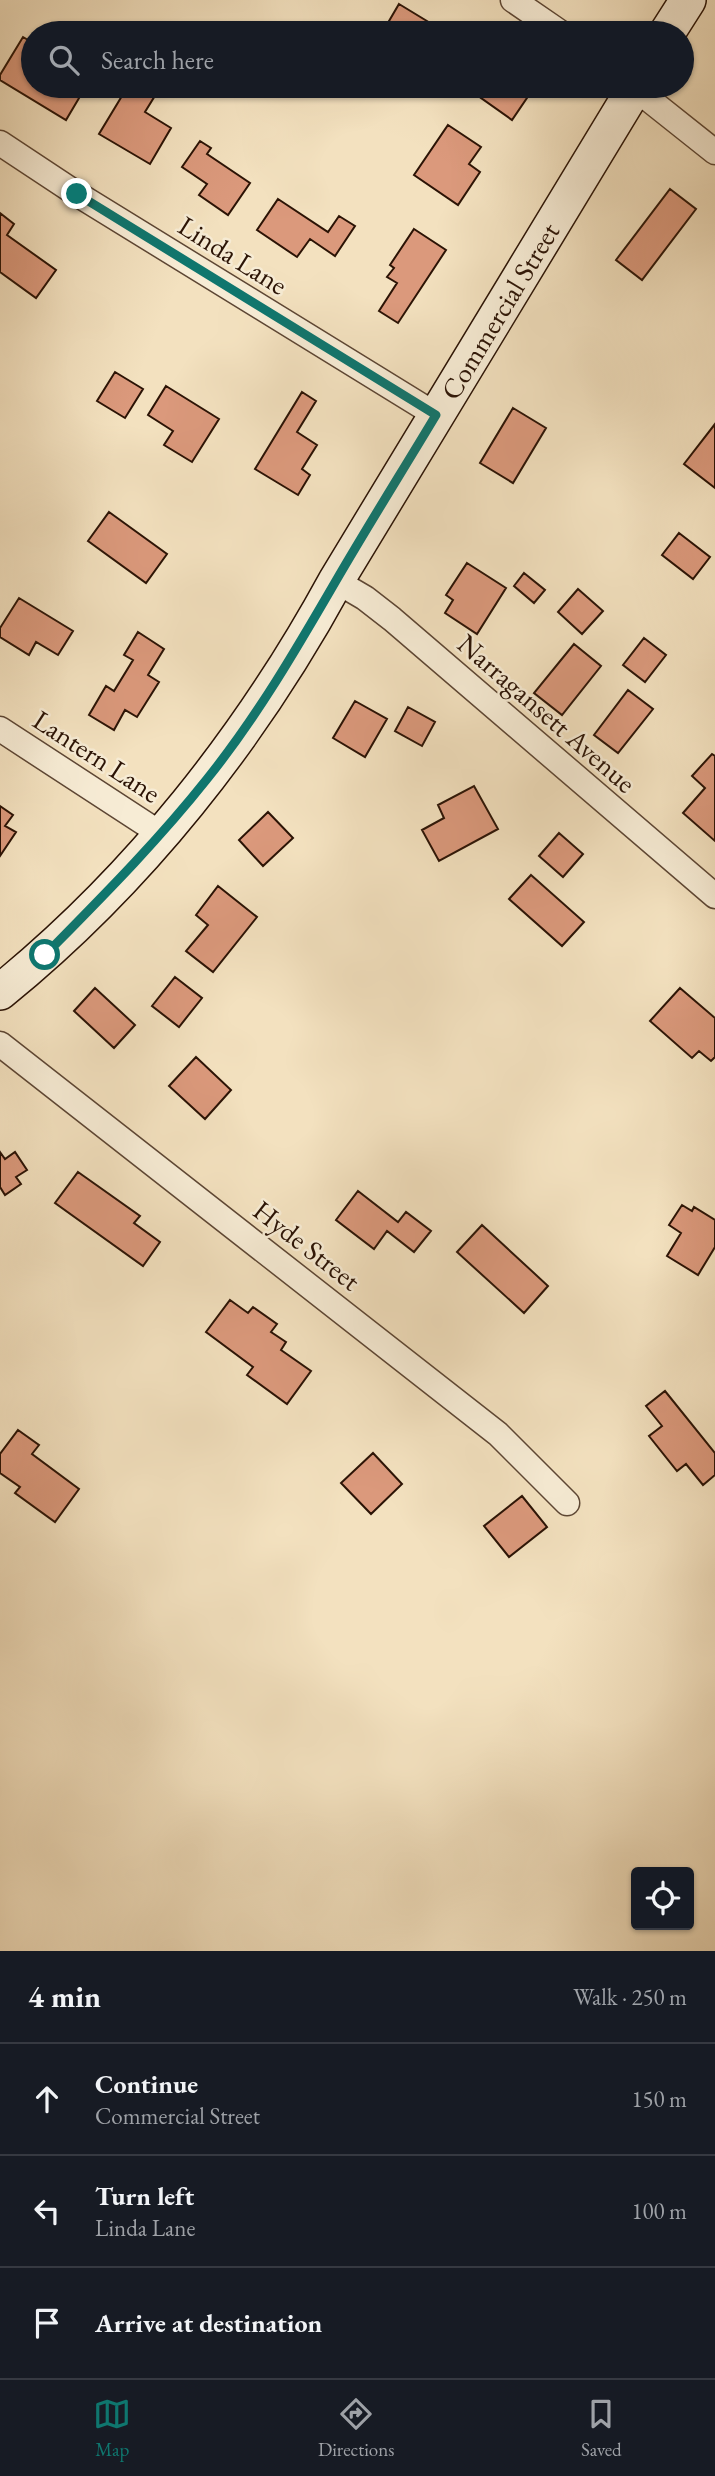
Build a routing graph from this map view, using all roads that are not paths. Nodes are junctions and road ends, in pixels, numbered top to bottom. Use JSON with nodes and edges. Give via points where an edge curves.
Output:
{"nodes":[{"id":1,"x":513,"y":0,"type":"edge"},
{"id":2,"x":688,"y":0,"type":"edge"},
{"id":3,"x":544,"y":21,"type":"edge"},
{"id":4,"x":675,"y":21,"type":"edge"},
{"id":5,"x":627,"y":98,"type":"edge"},
{"id":6,"x":649,"y":98,"type":"edge"},
{"id":7,"x":0,"y":143,"type":"edge"},
{"id":8,"x":715,"y":152,"type":"edge"},
{"id":9,"x":436,"y":415,"type":"junction"},
{"id":10,"x":336,"y":581,"type":"junction"},
{"id":11,"x":0,"y":729,"type":"edge"},
{"id":12,"x":161,"y":834,"type":"junction"},
{"id":13,"x":715,"y":895,"type":"edge"},
{"id":14,"x":0,"y":992,"type":"edge"},
{"id":15,"x":0,"y":1044,"type":"edge"},
{"id":16,"x":567,"y":1503,"type":"dead end"}],
"edges":[{"from":1,"to":3,"type":"street"},
{"from":2,"to":4,"type":"main road"},
{"from":5,"to":9,"type":"main road","name":"Commercial Street"},
{"from":6,"to":8,"type":"street"},
{"from":7,"to":9,"type":"street","name":"Linda Lane"},
{"from":9,"to":10,"type":"main road","name":"Commercial Street"},
{"from":10,"to":12,"type":"main road","name":"Commercial Street","via":[[258,708]]},
{"from":10,"to":13,"type":"street","name":"Narragansett Avenue","via":[[392,619]]},
{"from":11,"to":12,"type":"street","name":"Lantern Lane"},
{"from":12,"to":14,"type":"main road","name":"Commercial Street","via":[[45,955]]},
{"from":15,"to":16,"type":"street","name":"Hyde Street","via":[[498,1434]]}]}
